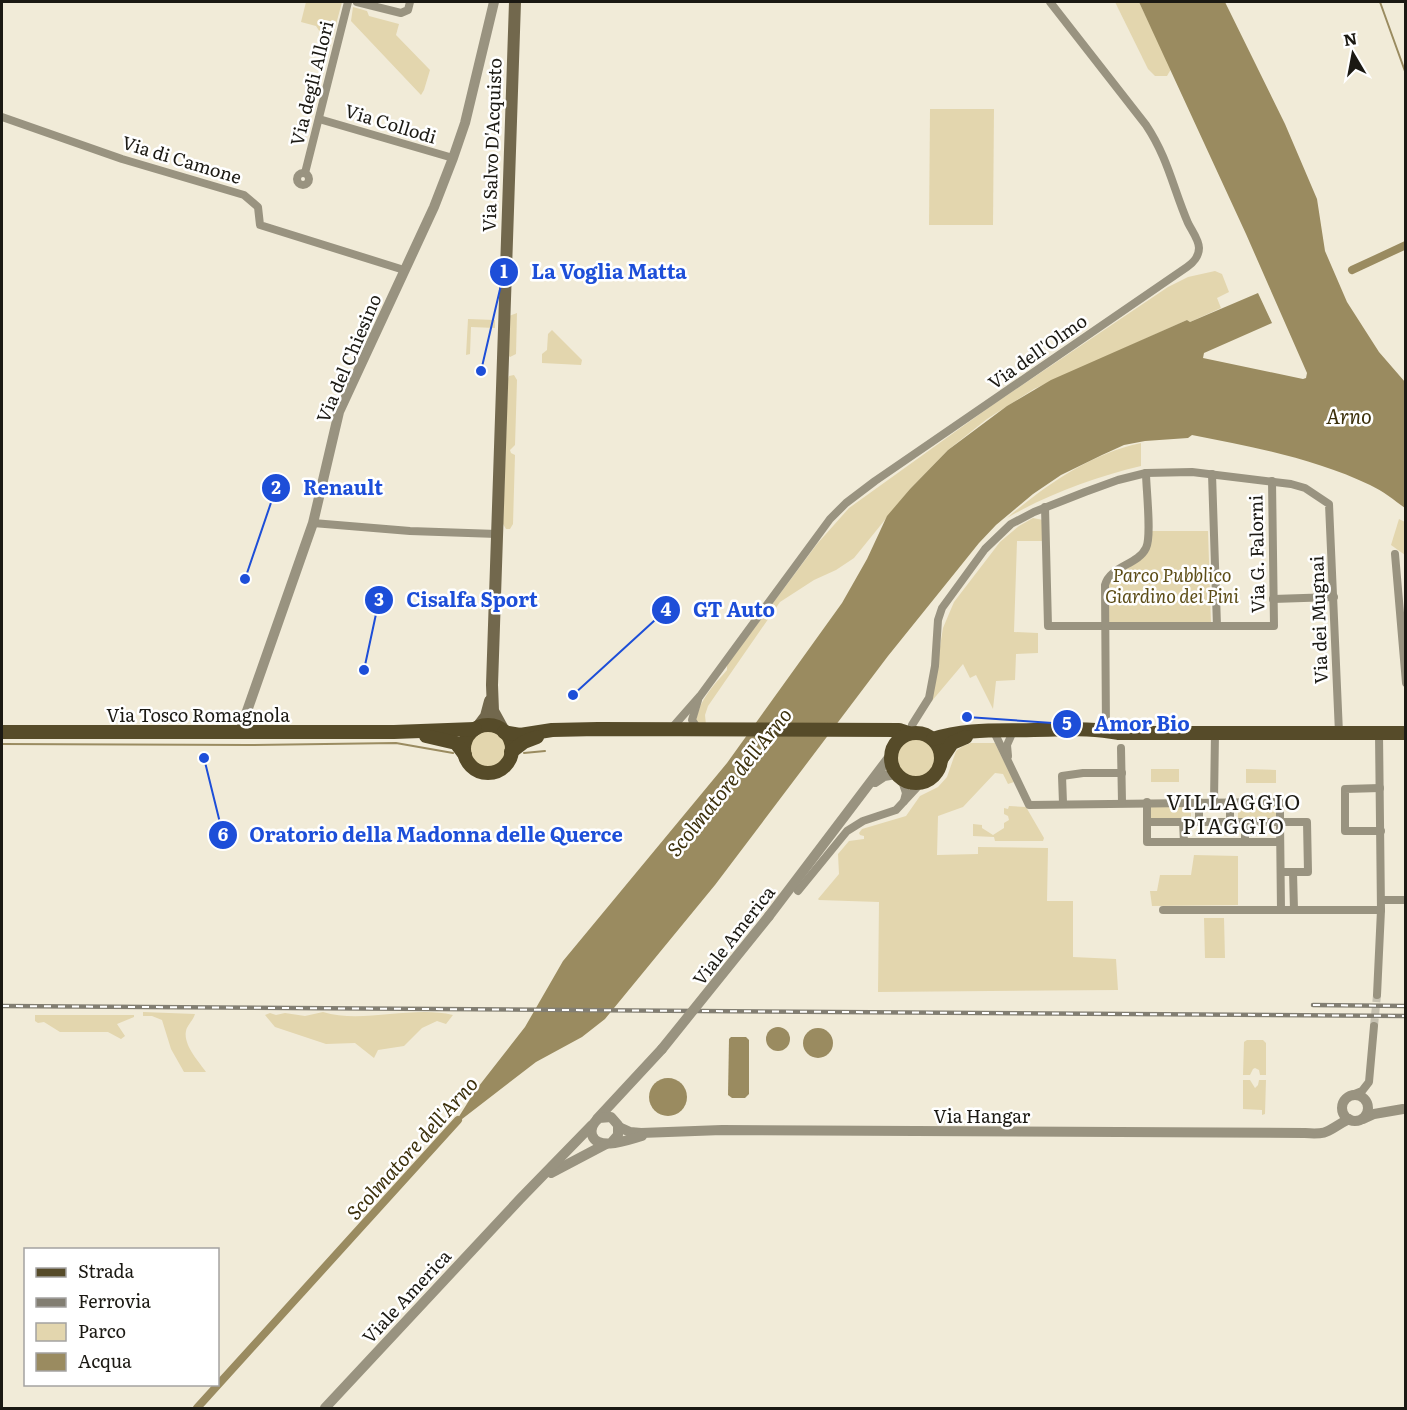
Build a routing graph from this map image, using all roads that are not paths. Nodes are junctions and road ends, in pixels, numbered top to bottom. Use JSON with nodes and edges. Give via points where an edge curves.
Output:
{"nodes":[{"id":1,"x":348,"y":2,"type":"edge"},
{"id":2,"x":357,"y":2,"type":"edge"},
{"id":3,"x":410,"y":2,"type":"edge"},
{"id":4,"x":494,"y":2,"type":"edge"},
{"id":5,"x":515,"y":2,"type":"edge"},
{"id":6,"x":1050,"y":2,"type":"edge"},
{"id":7,"x":2,"y":117,"type":"edge"},
{"id":8,"x":319,"y":119,"type":"junction"},
{"id":9,"x":453,"y":158,"type":"junction"},
{"id":10,"x":305,"y":173,"type":"dead end"},
{"id":11,"x":405,"y":270,"type":"junction"},
{"id":12,"x":1146,"y":473,"type":"junction"},
{"id":13,"x":1212,"y":474,"type":"junction"},
{"id":14,"x":1272,"y":481,"type":"junction"},
{"id":15,"x":1045,"y":507,"type":"junction"},
{"id":16,"x":313,"y":523,"type":"junction"},
{"id":17,"x":496,"y":534,"type":"junction"},
{"id":18,"x":1395,"y":554,"type":"dead end"},
{"id":19,"x":1334,"y":597,"type":"junction"},
{"id":20,"x":1273,"y":599,"type":"junction"},
{"id":21,"x":1105,"y":626,"type":"junction"},
{"id":22,"x":1217,"y":626,"type":"junction"},
{"id":23,"x":1406,"y":683,"type":"edge"},
{"id":24,"x":492,"y":685,"type":"junction"},
{"id":25,"x":700,"y":696,"type":"junction"},
{"id":26,"x":489,"y":703,"type":"junction"},
{"id":27,"x":476,"y":728,"type":"junction"},
{"id":28,"x":502,"y":728,"type":"junction"},
{"id":29,"x":671,"y":729,"type":"junction"},
{"id":30,"x":455,"y":730,"type":"junction"},
{"id":31,"x":704,"y":730,"type":"junction"},
{"id":32,"x":240,"y":731,"type":"junction"},
{"id":33,"x":2,"y":732,"type":"edge"},
{"id":34,"x":394,"y":732,"type":"junction"},
{"id":35,"x":881,"y":732,"type":"junction"},
{"id":36,"x":1112,"y":732,"type":"junction"},
{"id":37,"x":910,"y":733,"type":"junction"},
{"id":38,"x":1339,"y":733,"type":"junction"},
{"id":39,"x":1406,"y":733,"type":"edge"},
{"id":40,"x":1215,"y":734,"type":"junction"},
{"id":41,"x":1379,"y":734,"type":"junction"},
{"id":42,"x":996,"y":736,"type":"junction"},
{"id":43,"x":1011,"y":736,"type":"junction"},
{"id":44,"x":933,"y":740,"type":"junction"},
{"id":45,"x":1121,"y":748,"type":"dead end"},
{"id":46,"x":511,"y":752,"type":"junction"},
{"id":47,"x":891,"y":754,"type":"junction"},
{"id":48,"x":465,"y":755,"type":"junction"},
{"id":49,"x":942,"y":758,"type":"junction"},
{"id":50,"x":1009,"y":762,"type":"junction"},
{"id":51,"x":1122,"y":773,"type":"junction"},
{"id":52,"x":899,"y":778,"type":"junction"},
{"id":53,"x":921,"y":783,"type":"junction"},
{"id":54,"x":1380,"y":788,"type":"junction"},
{"id":55,"x":864,"y":793,"type":"junction"},
{"id":56,"x":1122,"y":802,"type":"junction"},
{"id":57,"x":1147,"y":802,"type":"junction"},
{"id":58,"x":1199,"y":802,"type":"junction"},
{"id":59,"x":1214,"y":802,"type":"junction"},
{"id":60,"x":1230,"y":802,"type":"junction"},
{"id":61,"x":1063,"y":803,"type":"junction"},
{"id":62,"x":903,"y":804,"type":"junction"},
{"id":63,"x":1147,"y":822,"type":"junction"},
{"id":64,"x":1184,"y":822,"type":"junction"},
{"id":65,"x":1199,"y":822,"type":"junction"},
{"id":66,"x":1230,"y":822,"type":"junction"},
{"id":67,"x":1245,"y":822,"type":"junction"},
{"id":68,"x":1280,"y":822,"type":"junction"},
{"id":69,"x":1381,"y":831,"type":"junction"},
{"id":70,"x":1184,"y":842,"type":"junction"},
{"id":71,"x":1245,"y":842,"type":"junction"},
{"id":72,"x":1280,"y":842,"type":"junction"},
{"id":73,"x":1281,"y":872,"type":"junction"},
{"id":74,"x":1293,"y":872,"type":"junction"},
{"id":75,"x":798,"y":891,"type":"dead end"},
{"id":76,"x":1381,"y":900,"type":"junction"},
{"id":77,"x":1406,"y":900,"type":"edge"},
{"id":78,"x":1163,"y":910,"type":"dead end"},
{"id":79,"x":1281,"y":910,"type":"junction"},
{"id":80,"x":1294,"y":910,"type":"junction"},
{"id":81,"x":1382,"y":910,"type":"junction"},
{"id":82,"x":1377,"y":995,"type":"tunnel mouth"},
{"id":83,"x":1374,"y":1026,"type":"tunnel mouth"},
{"id":84,"x":623,"y":1093,"type":"junction"},
{"id":85,"x":1352,"y":1095,"type":"junction"},
{"id":86,"x":1367,"y":1102,"type":"junction"},
{"id":87,"x":1342,"y":1106,"type":"junction"},
{"id":88,"x":1404,"y":1109,"type":"edge"},
{"id":89,"x":1349,"y":1119,"type":"junction"},
{"id":90,"x":1362,"y":1119,"type":"junction"},
{"id":91,"x":594,"y":1122,"type":"junction"},
{"id":92,"x":617,"y":1124,"type":"junction"},
{"id":93,"x":654,"y":1133,"type":"junction"},
{"id":94,"x":1309,"y":1133,"type":"junction"},
{"id":95,"x":608,"y":1143,"type":"junction"},
{"id":96,"x":538,"y":1182,"type":"junction"},
{"id":97,"x":325,"y":1408,"type":"edge"}],
"edges":[{"from":1,"to":8,"type":"street","name":"Via degli Allori"},
{"from":2,"to":3,"type":"street","via":[[401,13],[408,10]]},
{"from":4,"to":9,"type":"street","name":"Via del Chiesino","via":[[468,113]]},
{"from":5,"to":17,"type":"main road","name":"Via Salvo D'Acquisto"},
{"from":6,"to":25,"type":"street","name":"Via dell'Olmo","via":[[1159,147],[1199,245],[1198,255],[1187,267],[839,508]]},
{"from":7,"to":11,"type":"street","name":"Via di Camone","via":[[122,159],[244,195],[258,207],[260,225]]},
{"from":8,"to":9,"type":"street","name":"Via Collodi"},
{"from":8,"to":10,"type":"street","name":"Via degli Allori"},
{"from":9,"to":11,"type":"street","name":"Via del Chiesino"},
{"from":11,"to":16,"type":"street","name":"Via del Chiesino","via":[[339,412]]},
{"from":12,"to":13,"type":"street"},
{"from":12,"to":15,"type":"street"},
{"from":12,"to":21,"type":"street","via":[[1147,546],[1140,556],[1107,579]]},
{"from":13,"to":14,"type":"street"},
{"from":13,"to":22,"type":"street"},
{"from":14,"to":19,"type":"street","name":"Via dei Mugnai","via":[[1303,487],[1329,504]]},
{"from":14,"to":20,"type":"street","name":"Via G. Falorni"},
{"from":15,"to":21,"type":"street","via":[[1048,626]]},
{"from":15,"to":37,"type":"street","via":[[1017,520],[995,537],[944,603],[938,620],[929,698]]},
{"from":16,"to":17,"type":"street"},
{"from":16,"to":32,"type":"street","name":"Via del Chiesino"},
{"from":17,"to":24,"type":"main road","name":"Via Salvo D'Acquisto"},
{"from":18,"to":23,"type":"street"},
{"from":19,"to":20,"type":"street"},
{"from":19,"to":38,"type":"street","name":"Via dei Mugnai"},
{"from":20,"to":22,"type":"street","name":"Via G. Falorni","via":[[1274,626]]},
{"from":21,"to":22,"type":"street"},
{"from":21,"to":36,"type":"street"},
{"from":24,"to":26,"type":"main road"},
{"from":24,"to":28,"type":"main road","via":[[493,707]]},
{"from":25,"to":29,"type":"street","name":"Via dell'Olmo"},
{"from":25,"to":31,"type":"street","name":"Via dell'Olmo","via":[[692,720]]},
{"from":26,"to":27,"type":"main road","via":[[486,716]]},
{"from":26,"to":30,"type":"main road","via":[[477,720]]},
{"from":27,"to":28,"type":"main road"},
{"from":27,"to":30,"type":"main road","name":"Via Tosco Romagnola"},
{"from":27,"to":48,"type":"main road","via":[[466,740]]},
{"from":28,"to":29,"type":"main road","via":[[520,735],[549,730]]},
{"from":28,"to":46,"type":"main road","via":[[510,739]]},
{"from":29,"to":31,"type":"main road"},
{"from":30,"to":34,"type":"main road","name":"Via Tosco Romagnola"},
{"from":31,"to":35,"type":"main road"},
{"from":31,"to":46,"type":"main road","via":[[697,734],[544,736],[526,740]]},
{"from":32,"to":33,"type":"main road","name":"Via Tosco Romagnola"},
{"from":32,"to":34,"type":"main road","name":"Via Tosco Romagnola"},
{"from":34,"to":48,"type":"main road","name":"Via Tosco Romagnola","via":[[447,740],[458,745]]},
{"from":35,"to":37,"type":"main road"},
{"from":35,"to":47,"type":"main road"},
{"from":36,"to":40,"type":"main road"},
{"from":36,"to":43,"type":"main road","via":[[1106,736]]},
{"from":36,"to":44,"type":"main road","via":[[969,731]]},
{"from":37,"to":44,"type":"main road"},
{"from":37,"to":47,"type":"main road","via":[[898,740]]},
{"from":38,"to":40,"type":"main road"},
{"from":38,"to":41,"type":"main road"},
{"from":39,"to":41,"type":"main road"},
{"from":40,"to":59,"type":"street"},
{"from":41,"to":54,"type":"street"},
{"from":42,"to":43,"type":"main road"},
{"from":42,"to":49,"type":"main road","via":[[959,739]]},
{"from":42,"to":50,"type":"street"},
{"from":43,"to":50,"type":"street","via":[[1006,747]]},
{"from":44,"to":49,"type":"main road"},
{"from":45,"to":51,"type":"street"},
{"from":46,"to":48,"type":"main road","via":[[502,768],[488,773],[473,768]]},
{"from":47,"to":52,"type":"main road"},
{"from":47,"to":55,"type":"street"},
{"from":49,"to":53,"type":"main road","via":[[936,774]]},
{"from":50,"to":61,"type":"street","via":[[1029,805]]},
{"from":51,"to":56,"type":"street"},
{"from":51,"to":61,"type":"street","via":[[1062,776]]},
{"from":52,"to":53,"type":"main road"},
{"from":52,"to":55,"type":"street","via":[[881,777]]},
{"from":52,"to":62,"type":"street","via":[[906,793]]},
{"from":53,"to":62,"type":"street"},
{"from":54,"to":69,"type":"street"},
{"from":54,"to":69,"type":"street","via":[[1345,789],[1345,831]]},
{"from":55,"to":84,"type":"street","name":"Viale America","bridge":true},
{"from":56,"to":57,"type":"street"},
{"from":56,"to":61,"type":"street"},
{"from":57,"to":58,"type":"street"},
{"from":57,"to":63,"type":"street"},
{"from":58,"to":59,"type":"street"},
{"from":58,"to":65,"type":"street"},
{"from":59,"to":60,"type":"street"},
{"from":60,"to":66,"type":"street"},
{"from":60,"to":68,"type":"street","via":[[1280,802]]},
{"from":62,"to":75,"type":"street","via":[[849,829]]},
{"from":63,"to":64,"type":"street"},
{"from":63,"to":70,"type":"street","via":[[1148,842]]},
{"from":64,"to":65,"type":"street"},
{"from":64,"to":70,"type":"street"},
{"from":65,"to":66,"type":"street"},
{"from":66,"to":67,"type":"street"},
{"from":67,"to":68,"type":"street"},
{"from":67,"to":71,"type":"street"},
{"from":68,"to":72,"type":"street"},
{"from":68,"to":74,"type":"street","via":[[1307,822],[1308,872]]},
{"from":69,"to":76,"type":"street"},
{"from":70,"to":71,"type":"street"},
{"from":71,"to":72,"type":"street"},
{"from":72,"to":73,"type":"street"},
{"from":73,"to":74,"type":"street"},
{"from":73,"to":79,"type":"street"},
{"from":74,"to":80,"type":"street"},
{"from":76,"to":77,"type":"street"},
{"from":76,"to":81,"type":"street"},
{"from":78,"to":79,"type":"street"},
{"from":79,"to":80,"type":"street"},
{"from":80,"to":81,"type":"street"},
{"from":81,"to":82,"type":"street"},
{"from":83,"to":85,"type":"street","via":[[1369,1082],[1365,1089]]},
{"from":84,"to":91,"type":"street","name":"Viale America"},
{"from":84,"to":92,"type":"street","name":"Viale America","via":[[616,1107]]},
{"from":85,"to":86,"type":"street","via":[[1361,1095]]},
{"from":85,"to":87,"type":"street"},
{"from":86,"to":88,"type":"street"},
{"from":86,"to":90,"type":"street","via":[[1368,1112]]},
{"from":87,"to":89,"type":"street"},
{"from":87,"to":94,"type":"street","name":"Via Hangar","via":[[1331,1124]]},
{"from":88,"to":90,"type":"street"},
{"from":89,"to":90,"type":"street"},
{"from":89,"to":94,"type":"street","name":"Via Hangar","via":[[1328,1132]]},
{"from":91,"to":92,"type":"street","via":[[605,1116]]},
{"from":91,"to":95,"type":"street","via":[[594,1138],[599,1143]]},
{"from":91,"to":96,"type":"street","name":"Viale America"},
{"from":92,"to":93,"type":"street","name":"Via Hangar","via":[[634,1133]]},
{"from":92,"to":95,"type":"street","name":"Viale America","via":[[618,1135]]},
{"from":93,"to":94,"type":"street","name":"Via Hangar"},
{"from":93,"to":95,"type":"street","name":"Via Hangar"},
{"from":95,"to":96,"type":"street","name":"Viale America"},
{"from":96,"to":97,"type":"street","name":"Viale America"}]}
